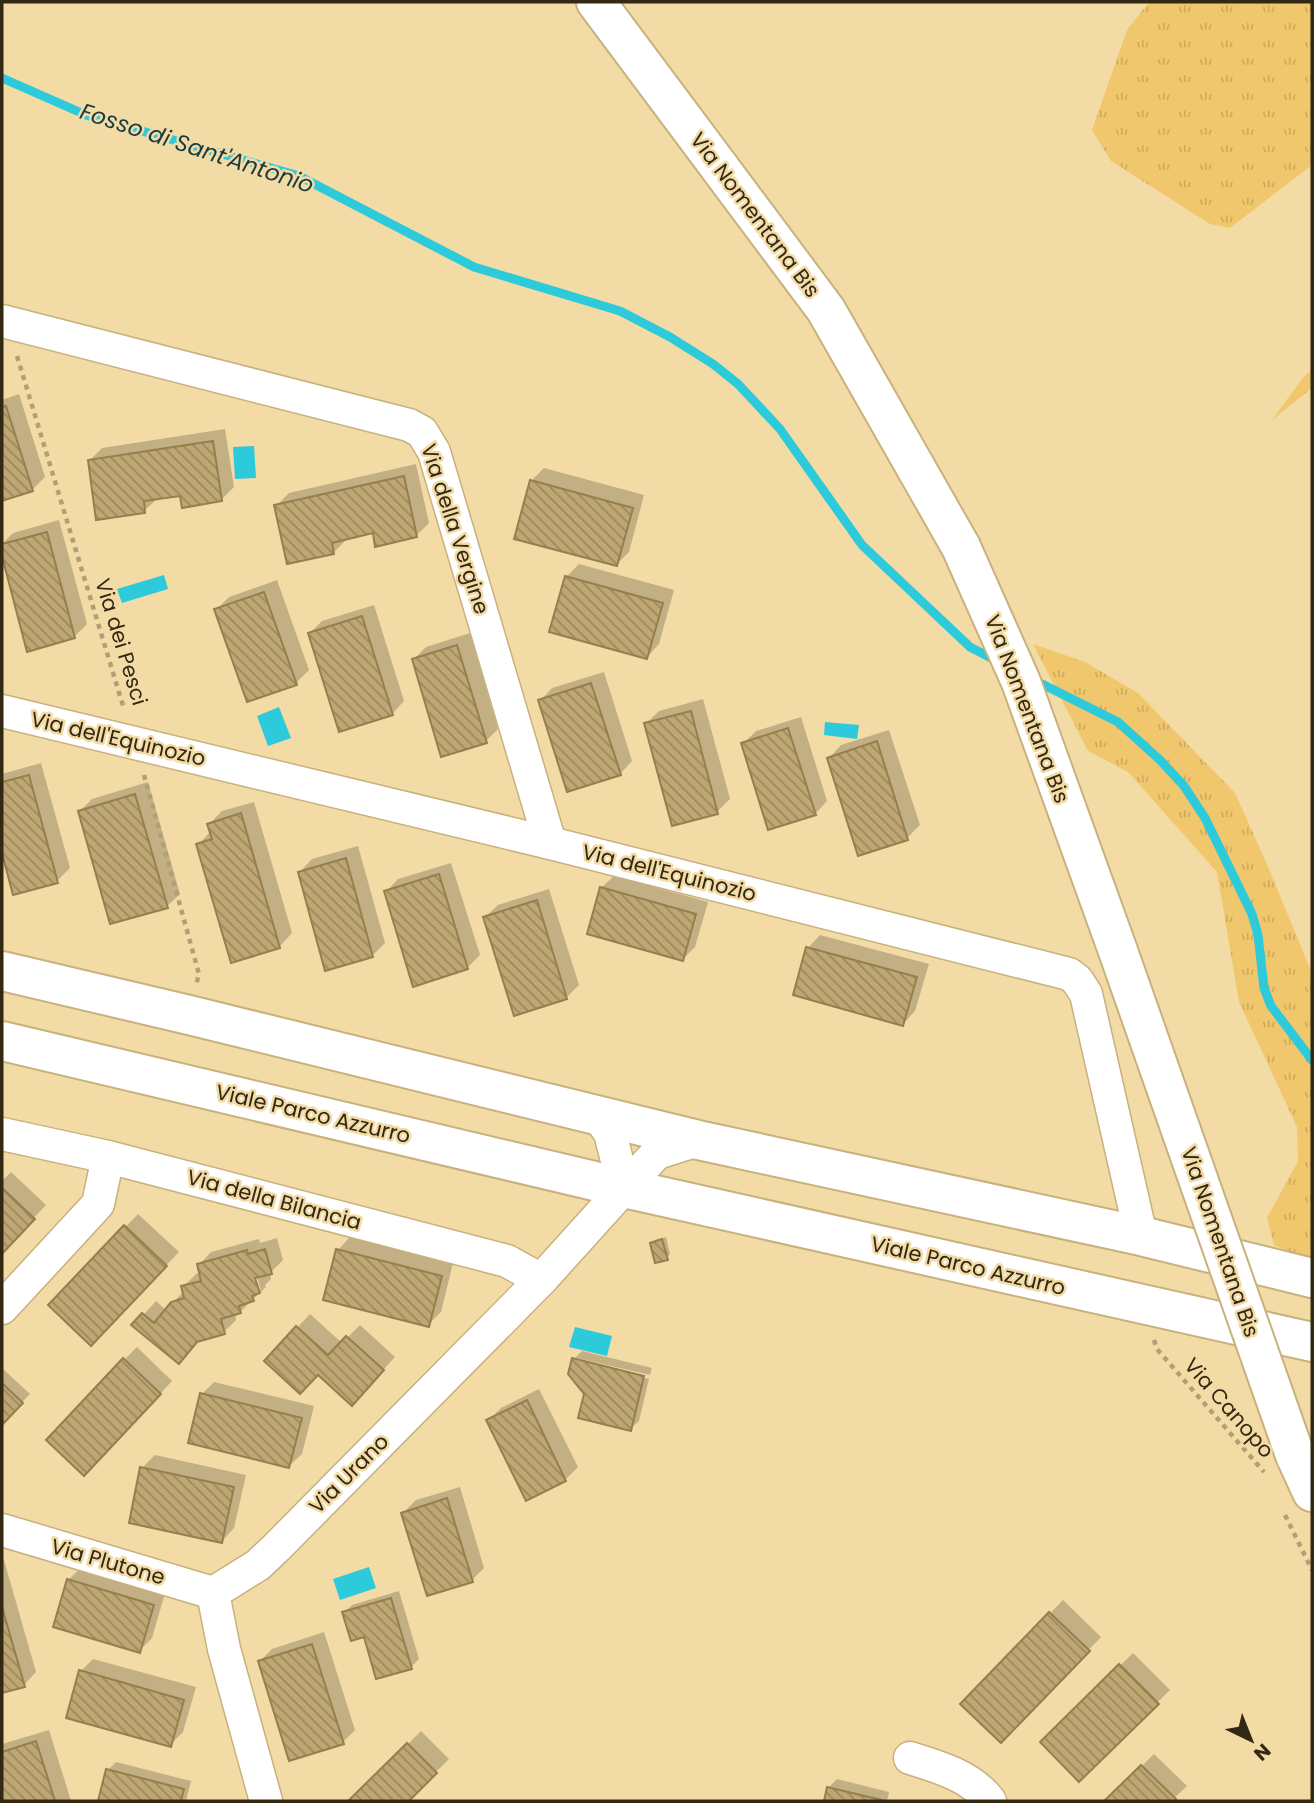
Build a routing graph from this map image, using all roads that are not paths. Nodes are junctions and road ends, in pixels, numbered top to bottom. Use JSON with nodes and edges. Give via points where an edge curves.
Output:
{"nodes":[{"id":1,"x":596,"y":2,"type":"edge"},
{"id":2,"x":4,"y":321,"type":"edge"},
{"id":3,"x":2,"y":711,"type":"edge"},
{"id":4,"x":550,"y":843,"type":"junction"},
{"id":5,"x":2,"y":971,"type":"edge"},
{"id":6,"x":2,"y":1041,"type":"edge"},
{"id":7,"x":597,"y":1115,"type":"junction"},
{"id":8,"x":2,"y":1134,"type":"edge"},
{"id":9,"x":698,"y":1140,"type":"junction"},
{"id":10,"x":108,"y":1157,"type":"junction"},
{"id":11,"x":624,"y":1188,"type":"junction"},
{"id":12,"x":1141,"y":1236,"type":"junction"},
{"id":13,"x":1312,"y":1278,"type":"edge"},
{"id":14,"x":541,"y":1280,"type":"junction"},
{"id":15,"x":2,"y":1308,"type":"edge"},
{"id":16,"x":1312,"y":1342,"type":"edge"},
{"id":17,"x":1297,"y":1500,"type":"edge"},
{"id":18,"x":2,"y":1530,"type":"edge"},
{"id":19,"x":213,"y":1593,"type":"junction"},
{"id":20,"x":910,"y":1758,"type":"dead end"},
{"id":21,"x":266,"y":1801,"type":"edge"},
{"id":22,"x":990,"y":1801,"type":"edge"}],
"edges":[{"from":1,"to":17,"type":"street","name":"Via Nomentana Bis","bridge":true,"via":[[826,310],[961,547],[1021,682],[1118,951],[1280,1464]]},
{"from":2,"to":4,"type":"street","name":"Via della Vergine","via":[[422,432],[434,452]]},
{"from":3,"to":4,"type":"street","name":"Via dell'Equinozio"},
{"from":4,"to":12,"type":"street","name":"Via dell'Equinozio","via":[[1073,977],[1086,994]]},
{"from":5,"to":7,"type":"street"},
{"from":6,"to":11,"type":"street","name":"Viale Parco Azzurro"},
{"from":7,"to":9,"type":"street"},
{"from":7,"to":11,"type":"street","via":[[610,1133]]},
{"from":8,"to":10,"type":"street","name":"Via della Bilancia"},
{"from":9,"to":11,"type":"street","via":[[657,1153]]},
{"from":9,"to":12,"type":"street"},
{"from":10,"to":14,"type":"street","name":"Via della Bilancia","via":[[507,1261]]},
{"from":10,"to":15,"type":"street","via":[[98,1204]]},
{"from":11,"to":14,"type":"street","name":"Via Urano"},
{"from":11,"to":16,"type":"street","name":"Viale Parco Azzurro"},
{"from":12,"to":13,"type":"street"},
{"from":14,"to":19,"type":"street","name":"Via Urano","via":[[278,1547],[247,1574]]},
{"from":18,"to":19,"type":"street","name":"Via Plutone"},
{"from":19,"to":21,"type":"street"},
{"from":20,"to":22,"type":"street","via":[[967,1780]]}]}
